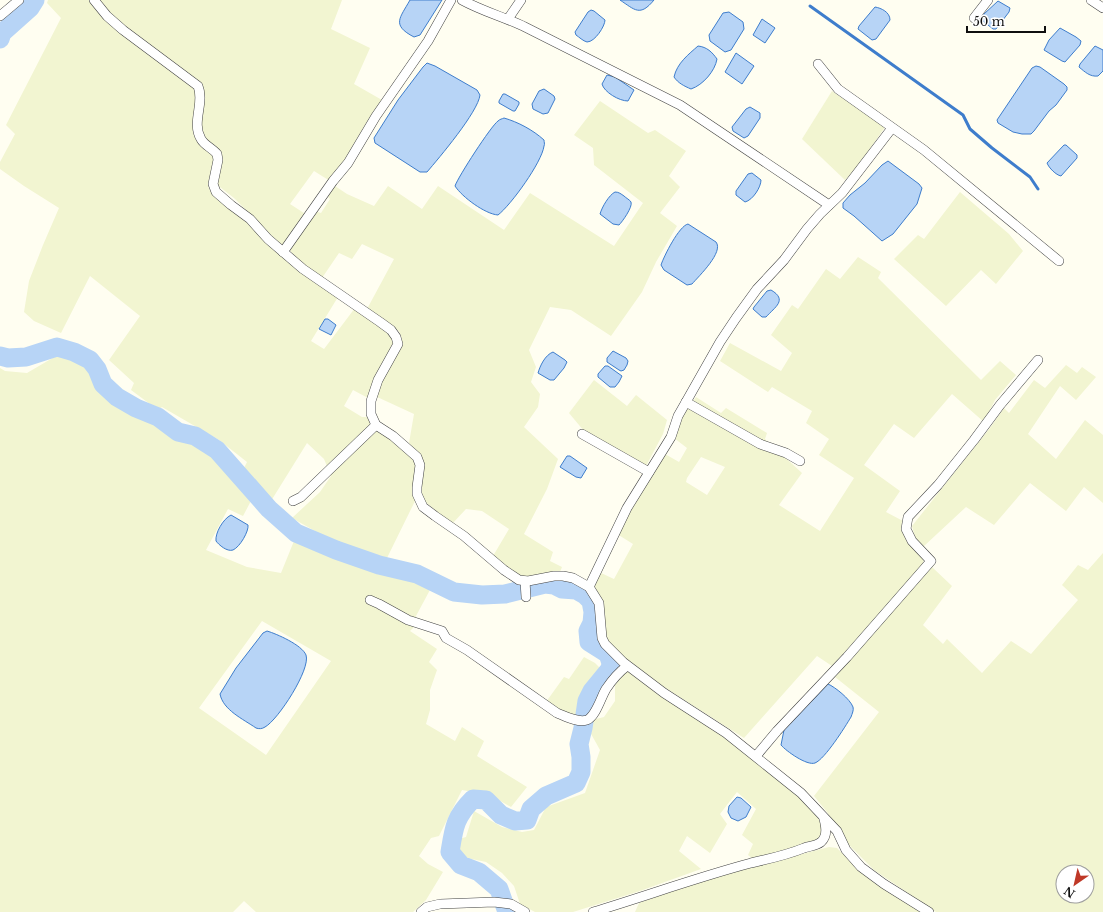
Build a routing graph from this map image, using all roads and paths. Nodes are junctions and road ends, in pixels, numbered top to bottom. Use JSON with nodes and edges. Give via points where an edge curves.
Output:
{"nodes":[{"id":1,"x":19,"y":0,"type":"edge"},
{"id":2,"x":94,"y":0,"type":"edge"},
{"id":3,"x":450,"y":0,"type":"edge"},
{"id":4,"x":462,"y":0,"type":"edge"},
{"id":5,"x":521,"y":0,"type":"edge"},
{"id":6,"x":988,"y":0,"type":"edge"},
{"id":7,"x":1091,"y":0,"type":"edge"},
{"id":8,"x":1103,"y":8,"type":"edge"},
{"id":9,"x":0,"y":16,"type":"edge"},
{"id":10,"x":974,"y":18,"type":"dead end"},
{"id":11,"x":508,"y":19,"type":"junction"},
{"id":12,"x":818,"y":64,"type":"dead end"},
{"id":13,"x":892,"y":128,"type":"junction"},
{"id":14,"x":829,"y":206,"type":"junction"},
{"id":15,"x":283,"y":252,"type":"junction"},
{"id":16,"x":1060,"y":262,"type":"dead end"},
{"id":17,"x":1038,"y":360,"type":"dead end"},
{"id":18,"x":686,"y":402,"type":"junction"},
{"id":19,"x":376,"y":425,"type":"junction"},
{"id":20,"x":582,"y":434,"type":"dead end"},
{"id":21,"x":800,"y":461,"type":"dead end"},
{"id":22,"x":649,"y":472,"type":"junction"},
{"id":23,"x":293,"y":501,"type":"dead end"},
{"id":24,"x":525,"y":583,"type":"junction"},
{"id":25,"x":589,"y":587,"type":"junction"},
{"id":26,"x":526,"y":597,"type":"dead end"},
{"id":27,"x":370,"y":600,"type":"dead end"},
{"id":28,"x":627,"y":666,"type":"junction"},
{"id":29,"x":756,"y":756,"type":"junction"},
{"id":30,"x":824,"y":819,"type":"junction"},
{"id":31,"x":421,"y":912,"type":"edge"},
{"id":32,"x":525,"y":912,"type":"edge"},
{"id":33,"x":593,"y":912,"type":"edge"},
{"id":34,"x":929,"y":912,"type":"edge"}],
"edges":[{"from":1,"to":9,"type":"street"},
{"from":2,"to":15,"type":"street","via":[[122,30],[198,86],[199,134],[218,158],[213,179],[214,188]]},
{"from":3,"to":15,"type":"street","via":[[428,41],[348,163]]},
{"from":4,"to":11,"type":"street"},
{"from":5,"to":11,"type":"street"},
{"from":6,"to":10,"type":"street"},
{"from":7,"to":8,"type":"street"},
{"from":11,"to":14,"type":"street","via":[[680,105]]},
{"from":12,"to":13,"type":"street","via":[[838,89]]},
{"from":13,"to":14,"type":"street"},
{"from":13,"to":16,"type":"street","via":[[924,150]]},
{"from":14,"to":18,"type":"street","via":[[757,289],[720,342]]},
{"from":15,"to":19,"type":"street","via":[[303,269],[391,330],[396,338],[398,344],[381,373],[371,401],[371,414]]},
{"from":17,"to":29,"type":"street","via":[[938,485],[908,517],[906,529],[912,541],[931,561]]},
{"from":18,"to":21,"type":"street","via":[[760,444]]},
{"from":18,"to":22,"type":"street","via":[[671,437]]},
{"from":19,"to":23,"type":"street","via":[[301,497]]},
{"from":19,"to":24,"type":"street","via":[[417,457],[420,465],[417,487],[423,507],[464,536],[514,578]]},
{"from":20,"to":22,"type":"street"},
{"from":22,"to":25,"type":"street","via":[[624,514]]},
{"from":24,"to":25,"type":"street","via":[[563,576]]},
{"from":24,"to":26,"type":"street"},
{"from":25,"to":28,"type":"street","via":[[599,603],[602,638]]},
{"from":27,"to":28,"type":"street","via":[[408,620],[442,631],[446,638],[468,650],[557,713],[570,718],[584,720],[592,716],[606,689]]},
{"from":28,"to":29,"type":"street"},
{"from":29,"to":30,"type":"street","via":[[801,793]]},
{"from":30,"to":33,"type":"street","via":[[825,834],[823,840],[817,844]]},
{"from":30,"to":34,"type":"street","via":[[837,832],[846,850],[862,867]]},
{"from":31,"to":32,"type":"street","via":[[440,904],[494,902],[511,904]]}]}
